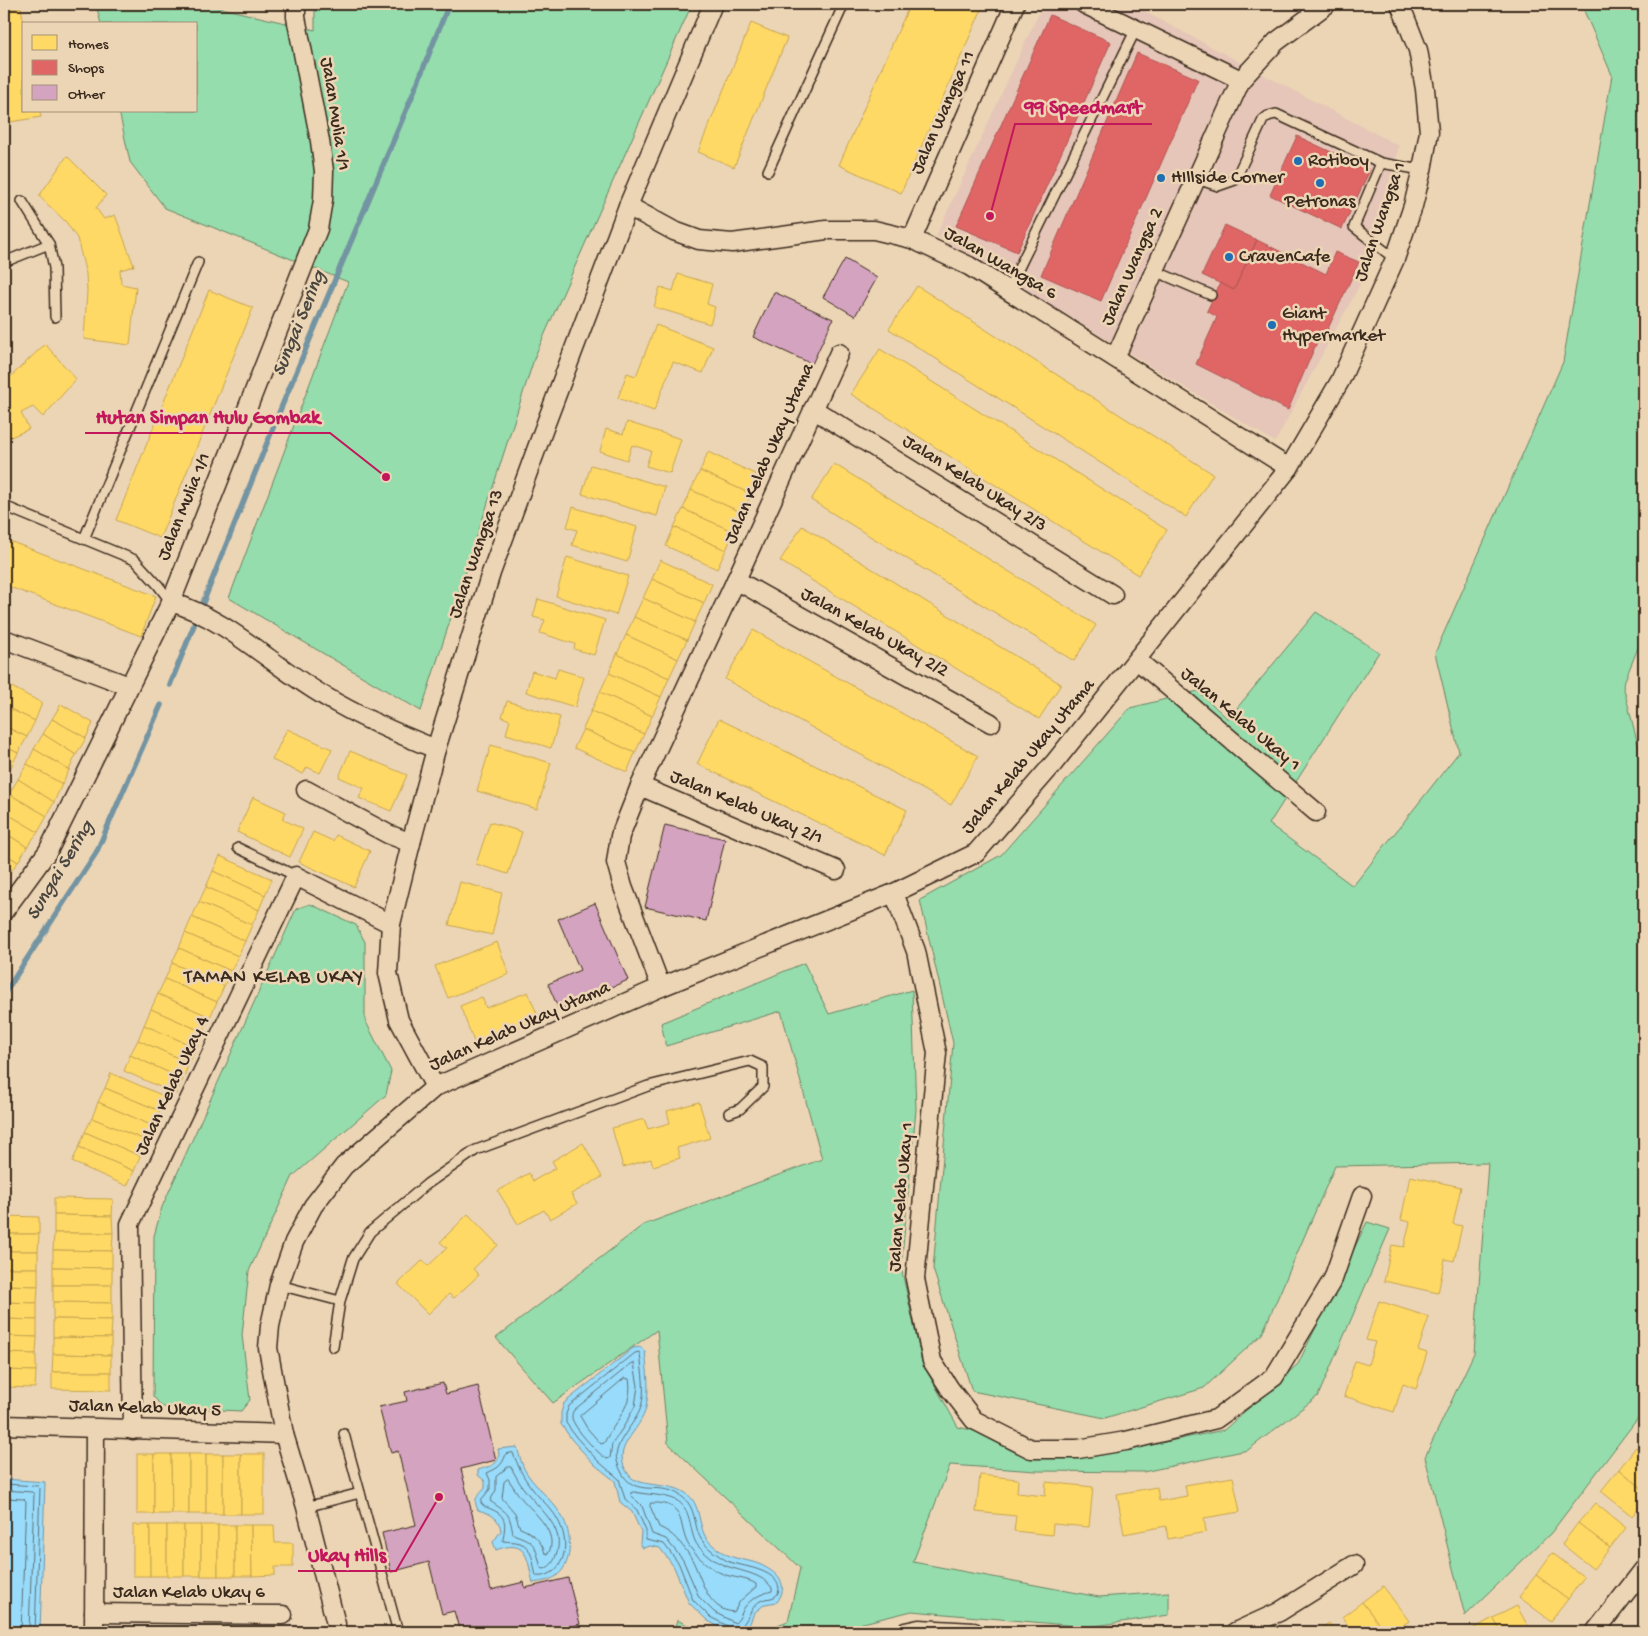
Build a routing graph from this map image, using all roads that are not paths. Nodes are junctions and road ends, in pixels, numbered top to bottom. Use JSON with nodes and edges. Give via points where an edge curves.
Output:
{"nodes":[{"id":1,"x":296,"y":4,"type":"edge"},
{"id":2,"x":713,"y":4,"type":"edge"},
{"id":3,"x":842,"y":4,"type":"edge"},
{"id":4,"x":1015,"y":4,"type":"edge"},
{"id":5,"x":1084,"y":4,"type":"edge"},
{"id":6,"x":1327,"y":4,"type":"edge"},
{"id":7,"x":1400,"y":4,"type":"edge"},
{"id":8,"x":1136,"y":29,"type":"junction"},
{"id":9,"x":1241,"y":80,"type":"junction"},
{"id":10,"x":1381,"y":163,"type":"junction"},
{"id":11,"x":1422,"y":170,"type":"junction"},
{"id":12,"x":768,"y":171,"type":"dead end"},
{"id":13,"x":1197,"y":178,"type":"junction"},
{"id":14,"x":22,"y":201,"type":"dead end"},
{"id":15,"x":628,"y":206,"type":"junction"},
{"id":16,"x":912,"y":239,"type":"junction"},
{"id":17,"x":49,"y":244,"type":"junction"},
{"id":18,"x":1395,"y":259,"type":"junction"},
{"id":19,"x":4,"y":262,"type":"edge"},
{"id":20,"x":198,"y":262,"type":"dead end"},
{"id":21,"x":1155,"y":271,"type":"junction"},
{"id":22,"x":1008,"y":290,"type":"junction"},
{"id":23,"x":1211,"y":295,"type":"dead end"},
{"id":24,"x":55,"y":317,"type":"dead end"},
{"id":25,"x":838,"y":353,"type":"dead end"},
{"id":26,"x":1115,"y":358,"type":"junction"},
{"id":27,"x":813,"y":409,"type":"junction"},
{"id":28,"x":1290,"y":468,"type":"junction"},
{"id":29,"x":4,"y":506,"type":"edge"},
{"id":30,"x":84,"y":539,"type":"junction"},
{"id":31,"x":736,"y":580,"type":"junction"},
{"id":32,"x":1113,"y":595,"type":"dead end"},
{"id":33,"x":178,"y":604,"type":"junction"},
{"id":34,"x":4,"y":639,"type":"edge"},
{"id":35,"x":1137,"y":660,"type":"junction"},
{"id":36,"x":129,"y":686,"type":"junction"},
{"id":37,"x":991,"y":723,"type":"dead end"},
{"id":38,"x":436,"y":749,"type":"junction"},
{"id":39,"x":640,"y":786,"type":"junction"},
{"id":40,"x":306,"y":790,"type":"dead end"},
{"id":41,"x":1316,"y":812,"type":"dead end"},
{"id":42,"x":411,"y":843,"type":"junction"},
{"id":43,"x":238,"y":848,"type":"dead end"},
{"id":44,"x":836,"y":870,"type":"dead end"},
{"id":45,"x":296,"y":876,"type":"junction"},
{"id":46,"x":894,"y":892,"type":"junction"},
{"id":47,"x":4,"y":911,"type":"edge"},
{"id":48,"x":390,"y":924,"type":"junction"},
{"id":49,"x":662,"y":987,"type":"junction"},
{"id":50,"x":435,"y":1087,"type":"junction"},
{"id":51,"x":729,"y":1113,"type":"dead end"},
{"id":52,"x":1362,"y":1196,"type":"dead end"},
{"id":53,"x":278,"y":1285,"type":"junction"},
{"id":54,"x":340,"y":1301,"type":"junction"},
{"id":55,"x":334,"y":1347,"type":"dead end"},
{"id":56,"x":4,"y":1425,"type":"edge"},
{"id":57,"x":95,"y":1429,"type":"junction"},
{"id":58,"x":133,"y":1430,"type":"junction"},
{"id":59,"x":284,"y":1434,"type":"junction"},
{"id":60,"x":344,"y":1434,"type":"dead end"},
{"id":61,"x":360,"y":1493,"type":"junction"},
{"id":62,"x":306,"y":1506,"type":"junction"},
{"id":63,"x":1354,"y":1565,"type":"dead end"},
{"id":64,"x":1644,"y":1569,"type":"edge"},
{"id":65,"x":94,"y":1613,"type":"junction"},
{"id":66,"x":283,"y":1615,"type":"dead end"},
{"id":67,"x":94,"y":1632,"type":"edge"},
{"id":68,"x":336,"y":1632,"type":"edge"},
{"id":69,"x":398,"y":1632,"type":"edge"},
{"id":70,"x":905,"y":1632,"type":"edge"},
{"id":71,"x":974,"y":1632,"type":"edge"},
{"id":72,"x":1235,"y":1632,"type":"edge"},
{"id":73,"x":1595,"y":1632,"type":"edge"}],
"edges":[{"from":1,"to":33,"type":"street","name":"Jalan Mulia 1/1","via":[[324,171],[318,229]]},
{"from":2,"to":15,"type":"street","name":"Jalan Wangsa 13"},
{"from":3,"to":12,"type":"lane"},
{"from":4,"to":16,"type":"street","name":"Jalan Wangsa 11"},
{"from":5,"to":8,"type":"street"},
{"from":6,"to":9,"type":"street","name":"Jalan Wangsa 2","via":[[1276,42]]},
{"from":7,"to":11,"type":"street","name":"Jalan Wangsa 1","via":[[1418,50],[1426,88],[1429,132]]},
{"from":8,"to":9,"type":"street"},
{"from":8,"to":22,"type":"lane"},
{"from":9,"to":13,"type":"street","name":"Jalan Wangsa 2"},
{"from":10,"to":11,"type":"lane"},
{"from":10,"to":13,"type":"lane","via":[[1276,114],[1264,120],[1236,180],[1218,186]]},
{"from":10,"to":18,"type":"lane","via":[[1354,226]]},
{"from":11,"to":18,"type":"street","name":"Jalan Wangsa 1"},
{"from":13,"to":21,"type":"street","name":"Jalan Wangsa 2"},
{"from":14,"to":17,"type":"lane"},
{"from":15,"to":16,"type":"street","name":"Jalan Wangsa 6","via":[[674,231],[699,240],[732,243],[826,230],[874,230]]},
{"from":15,"to":38,"type":"street","name":"Jalan Wangsa 13","via":[[491,573]]},
{"from":16,"to":22,"type":"street","name":"Jalan Wangsa 6","via":[[969,266]]},
{"from":17,"to":19,"type":"lane"},
{"from":17,"to":24,"type":"lane","via":[[54,268]]},
{"from":18,"to":28,"type":"street","name":"Jalan Wangsa 1","via":[[1340,381]]},
{"from":20,"to":30,"type":"lane"},
{"from":21,"to":23,"type":"lane"},
{"from":21,"to":26,"type":"street","name":"Jalan Wangsa 2"},
{"from":22,"to":26,"type":"street","name":"Jalan Wangsa 6"},
{"from":25,"to":27,"type":"street","name":"Jalan Kelab Ukay Utama"},
{"from":26,"to":28,"type":"street","name":"Jalan Wangsa 6"},
{"from":27,"to":31,"type":"street","name":"Jalan Kelab Ukay Utama"},
{"from":27,"to":32,"type":"street","name":"Jalan Kelab Ukay 2/3"},
{"from":28,"to":35,"type":"street","name":"Jalan Kelab Ukay Utama"},
{"from":29,"to":30,"type":"lane"},
{"from":30,"to":33,"type":"lane","via":[[135,560]]},
{"from":31,"to":37,"type":"street","name":"Jalan Kelab Ukay 2/2"},
{"from":31,"to":39,"type":"street","name":"Jalan Kelab Ukay Utama"},
{"from":33,"to":36,"type":"street","name":"Jalan Mulia 1/1"},
{"from":33,"to":38,"type":"street","via":[[224,626],[325,697],[384,728]]},
{"from":34,"to":36,"type":"street"},
{"from":35,"to":41,"type":"street","name":"Jalan Kelab Ukay 1"},
{"from":35,"to":46,"type":"street","name":"Jalan Kelab Ukay Utama","via":[[976,853]]},
{"from":36,"to":47,"type":"street","name":"Jalan Mulia 1/1","via":[[48,851]]},
{"from":38,"to":42,"type":"street","name":"Jalan Wangsa 13"},
{"from":39,"to":44,"type":"street","name":"Jalan Kelab Ukay 2/1"},
{"from":39,"to":49,"type":"street","name":"Jalan Kelab Ukay Utama","via":[[620,836],[616,862]]},
{"from":40,"to":42,"type":"street"},
{"from":42,"to":48,"type":"street","name":"Jalan Wangsa 13"},
{"from":43,"to":45,"type":"lane"},
{"from":45,"to":48,"type":"street"},
{"from":45,"to":58,"type":"street","name":"Jalan Kelab Ukay 4","via":[[130,1224]]},
{"from":46,"to":49,"type":"street","name":"Jalan Kelab Ukay Utama"},
{"from":46,"to":52,"type":"street","name":"Jalan Kelab Ukay 1","via":[[916,951],[937,1053],[915,1279],[932,1361],[974,1420],[1031,1448],[1078,1449],[1216,1419],[1274,1376],[1333,1279]]},
{"from":48,"to":50,"type":"street","name":"Jalan Wangsa 13","via":[[388,973],[399,1020]]},
{"from":49,"to":50,"type":"street","name":"Jalan Kelab Ukay Utama"},
{"from":50,"to":53,"type":"street","name":"Jalan Kelab Ukay Utama","via":[[344,1166],[313,1206],[294,1242]]},
{"from":51,"to":54,"type":"lane","via":[[740,1109],[763,1087],[763,1067],[750,1061],[648,1086],[476,1150],[427,1184],[370,1232],[353,1258]]},
{"from":53,"to":54,"type":"lane"},
{"from":53,"to":59,"type":"street","name":"Jalan Kelab Ukay Utama","via":[[268,1348]]},
{"from":54,"to":55,"type":"lane"},
{"from":56,"to":57,"type":"street","name":"Jalan Kelab Ukay 5"},
{"from":57,"to":58,"type":"street","name":"Jalan Kelab Ukay 5"},
{"from":57,"to":65,"type":"street"},
{"from":58,"to":59,"type":"street","name":"Jalan Kelab Ukay 5"},
{"from":59,"to":62,"type":"street","name":"Jalan Kelab Ukay Utama"},
{"from":60,"to":61,"type":"lane"},
{"from":61,"to":62,"type":"lane"},
{"from":61,"to":69,"type":"lane"},
{"from":62,"to":68,"type":"street","name":"Jalan Kelab Ukay Utama"},
{"from":63,"to":72,"type":"street","via":[[1278,1612]]},
{"from":64,"to":73,"type":"street"},
{"from":65,"to":66,"type":"street","name":"Jalan Kelab Ukay 6"},
{"from":65,"to":67,"type":"street"},
{"from":70,"to":71,"type":"street","via":[[919,1629]]}]}
